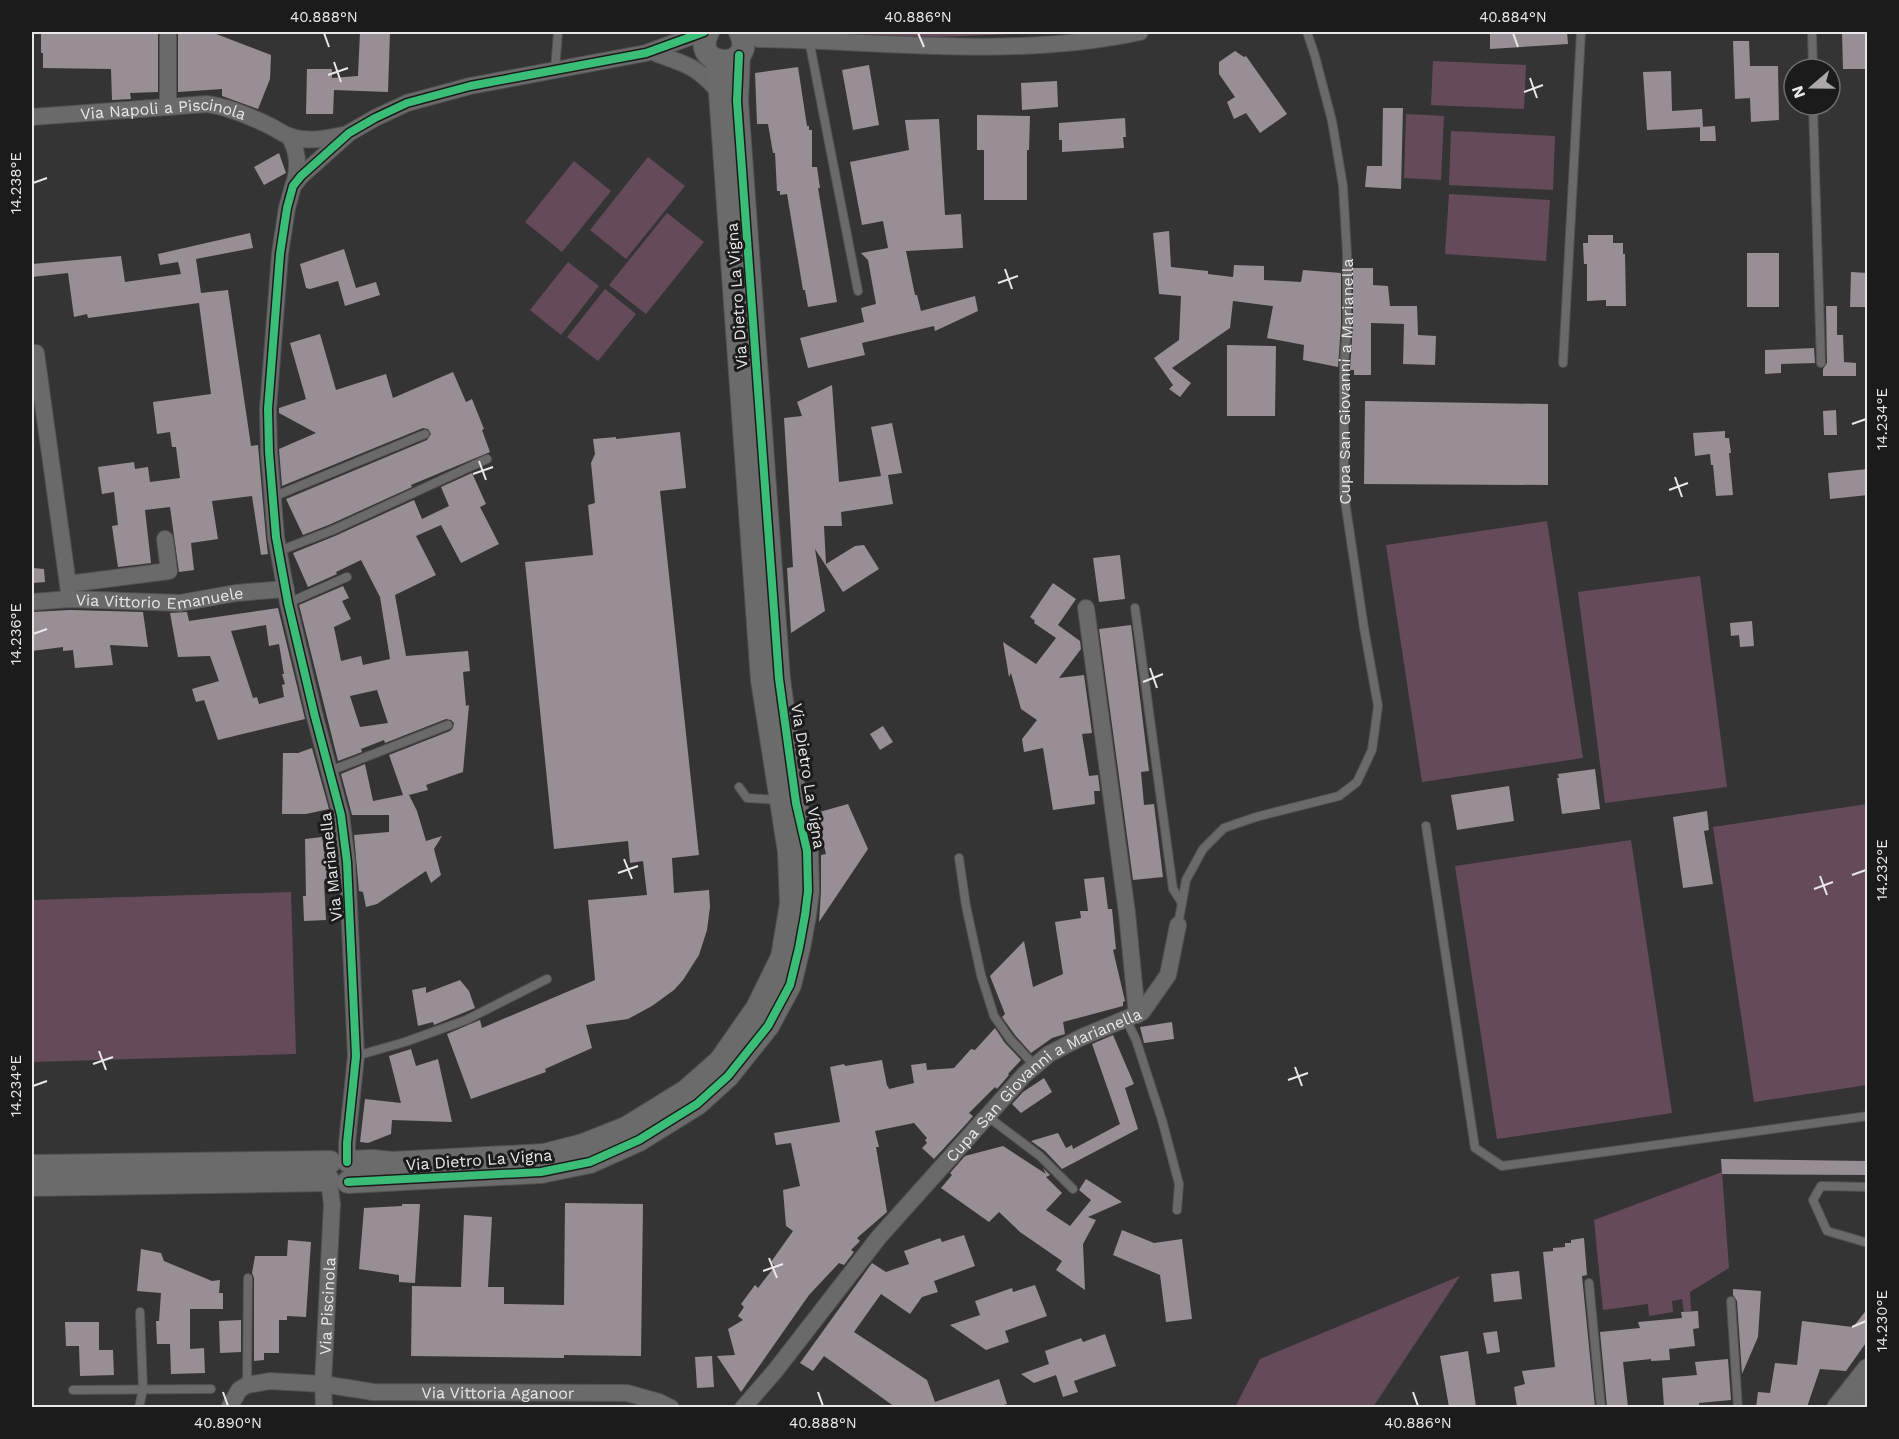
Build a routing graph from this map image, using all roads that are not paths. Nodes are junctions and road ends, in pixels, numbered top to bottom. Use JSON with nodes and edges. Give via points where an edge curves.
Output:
{"nodes":[{"id":1,"x":168,"y":32,"type":"edge"},
{"id":2,"x":558,"y":32,"type":"edge"},
{"id":3,"x":706,"y":32,"type":"edge"},
{"id":4,"x":1140,"y":32,"type":"edge"},
{"id":5,"x":1307,"y":32,"type":"edge"},
{"id":6,"x":1581,"y":32,"type":"edge"},
{"id":7,"x":1812,"y":32,"type":"edge"},
{"id":8,"x":809,"y":40,"type":"junction"},
{"id":9,"x":744,"y":41,"type":"edge"},
{"id":10,"x":652,"y":53,"type":"junction"},
{"id":11,"x":1813,"y":57,"type":"edge"},
{"id":12,"x":714,"y":59,"type":"junction"},
{"id":13,"x":555,"y":70,"type":"junction"},
{"id":14,"x":720,"y":93,"type":"junction"},
{"id":15,"x":168,"y":106,"type":"junction"},
{"id":16,"x":32,"y":117,"type":"edge"},
{"id":17,"x":1813,"y":117,"type":"edge"},
{"id":18,"x":349,"y":134,"type":"junction"},
{"id":19,"x":289,"y":136,"type":"junction"},
{"id":20,"x":293,"y":186,"type":"junction"},
{"id":21,"x":858,"y":291,"type":"dead end"},
{"id":22,"x":36,"y":353,"type":"dead end"},
{"id":23,"x":1563,"y":363,"type":"dead end"},
{"id":24,"x":1821,"y":363,"type":"dead end"},
{"id":25,"x":37,"y":405,"type":"edge"},
{"id":26,"x":425,"y":434,"type":"dead end"},
{"id":27,"x":487,"y":459,"type":"dead end"},
{"id":28,"x":273,"y":497,"type":"junction"},
{"id":29,"x":165,"y":539,"type":"dead end"},
{"id":30,"x":279,"y":551,"type":"junction"},
{"id":31,"x":347,"y":577,"type":"dead end"},
{"id":32,"x":69,"y":592,"type":"junction"},
{"id":33,"x":287,"y":596,"type":"junction"},
{"id":34,"x":32,"y":602,"type":"edge"},
{"id":35,"x":1086,"y":608,"type":"dead end"},
{"id":36,"x":1136,"y":608,"type":"dead end"},
{"id":37,"x":448,"y":725,"type":"dead end"},
{"id":38,"x":330,"y":771,"type":"junction"},
{"id":39,"x":740,"y":787,"type":"dead end"},
{"id":40,"x":780,"y":800,"type":"junction"},
{"id":41,"x":1426,"y":826,"type":"dead end"},
{"id":42,"x":959,"y":858,"type":"dead end"},
{"id":43,"x":1182,"y":903,"type":"junction"},
{"id":44,"x":1178,"y":925,"type":"joint"},
{"id":45,"x":547,"y":979,"type":"dead end"},
{"id":46,"x":1132,"y":1017,"type":"junction"},
{"id":47,"x":356,"y":1056,"type":"junction"},
{"id":48,"x":1035,"y":1066,"type":"junction"},
{"id":49,"x":987,"y":1116,"type":"junction"},
{"id":50,"x":1868,"y":1116,"type":"edge"},
{"id":51,"x":32,"y":1166,"type":"edge"},
{"id":52,"x":339,"y":1172,"type":"junction"},
{"id":53,"x":32,"y":1185,"type":"edge"},
{"id":54,"x":1868,"y":1187,"type":"edge"},
{"id":55,"x":1072,"y":1189,"type":"dead end"},
{"id":56,"x":1177,"y":1210,"type":"dead end"},
{"id":57,"x":1868,"y":1243,"type":"edge"},
{"id":58,"x":248,"y":1278,"type":"dead end"},
{"id":59,"x":1589,"y":1283,"type":"dead end"},
{"id":60,"x":1731,"y":1301,"type":"dead end"},
{"id":61,"x":140,"y":1312,"type":"dead end"},
{"id":62,"x":1868,"y":1370,"type":"edge"},
{"id":63,"x":323,"y":1384,"type":"junction"},
{"id":64,"x":247,"y":1385,"type":"junction"},
{"id":65,"x":143,"y":1389,"type":"junction"},
{"id":66,"x":212,"y":1389,"type":"dead end"},
{"id":67,"x":73,"y":1390,"type":"dead end"},
{"id":68,"x":1852,"y":1401,"type":"edge"},
{"id":69,"x":140,"y":1407,"type":"edge"},
{"id":70,"x":230,"y":1407,"type":"edge"},
{"id":71,"x":324,"y":1407,"type":"edge"},
{"id":72,"x":671,"y":1407,"type":"edge"},
{"id":73,"x":742,"y":1407,"type":"edge"},
{"id":74,"x":1601,"y":1407,"type":"edge"},
{"id":75,"x":1738,"y":1407,"type":"edge"}],
"edges":[{"from":1,"to":15,"type":"street"},
{"from":2,"to":13,"type":"lane"},
{"from":3,"to":10,"type":"street"},
{"from":3,"to":12,"type":"street","name":"Via Dietro La Vigna","via":[[705,45]]},
{"from":4,"to":8,"type":"street","via":[[1037,45],[914,46]]},
{"from":5,"to":43,"type":"lane","name":"Cupa San Giovanni a Marianella","via":[[1332,121],[1343,186],[1347,254],[1344,494],[1378,706],[1372,750],[1357,782],[1339,796],[1224,828],[1203,849],[1186,880]]},
{"from":6,"to":23,"type":"lane"},
{"from":7,"to":11,"type":"lane"},
{"from":8,"to":9,"type":"street"},
{"from":8,"to":21,"type":"lane"},
{"from":9,"to":12,"type":"street","via":[[729,61]]},
{"from":9,"to":52,"type":"street","name":"Via Dietro La Vigna","via":[[737,101],[779,679],[796,803],[807,851],[806,907],[790,985],[768,1026],[728,1076],[697,1104],[639,1140],[590,1162],[541,1172]]},
{"from":10,"to":12,"type":"street"},
{"from":10,"to":13,"type":"street"},
{"from":10,"to":14,"type":"street","via":[[696,69]]},
{"from":12,"to":14,"type":"street","name":"Via Dietro La Vigna"},
{"from":13,"to":18,"type":"street","via":[[438,93],[390,110]]},
{"from":14,"to":40,"type":"street","name":"Via Dietro La Vigna","via":[[761,668]]},
{"from":15,"to":16,"type":"street","name":"Via Napoli a Piscinola"},
{"from":15,"to":19,"type":"street","name":"Via Napoli a Piscinola","via":[[224,106]]},
{"from":17,"to":24,"type":"lane"},
{"from":18,"to":19,"type":"street","name":"Via Napoli a Piscinola","via":[[314,139]]},
{"from":18,"to":20,"type":"street"},
{"from":19,"to":20,"type":"street","via":[[296,152]]},
{"from":20,"to":28,"type":"street","name":"Via Marianella","via":[[280,254],[268,409]]},
{"from":22,"to":25,"type":"street"},
{"from":25,"to":32,"type":"street"},
{"from":26,"to":28,"type":"lane"},
{"from":27,"to":30,"type":"lane"},
{"from":28,"to":30,"type":"street","name":"Via Marianella"},
{"from":29,"to":32,"type":"street","via":[[169,571]]},
{"from":30,"to":33,"type":"street","name":"Via Marianella"},
{"from":31,"to":33,"type":"lane"},
{"from":32,"to":33,"type":"street","name":"Via Vittorio Emanuele","via":[[180,603],[236,593]]},
{"from":32,"to":34,"type":"street","name":"Via Vittorio Emanuele"},
{"from":33,"to":38,"type":"street","name":"Via Marianella"},
{"from":35,"to":46,"type":"street","via":[[1127,913]]},
{"from":36,"to":43,"type":"lane","via":[[1173,889]]},
{"from":37,"to":38,"type":"lane"},
{"from":38,"to":47,"type":"street","name":"Via Marianella","via":[[347,862]]},
{"from":39,"to":40,"type":"lane","via":[[747,798]]},
{"from":40,"to":52,"type":"street","name":"Via Dietro La Vigna","via":[[789,852],[791,904],[782,957],[758,1008],[720,1061],[686,1091],[626,1128],[544,1155],[373,1161]]},
{"from":41,"to":50,"type":"lane","via":[[1475,1148],[1502,1166]]},
{"from":42,"to":48,"type":"lane","via":[[981,975],[994,1016]]},
{"from":43,"to":44,"type":"lane","name":"Cupa San Giovanni a Marianella"},
{"from":44,"to":46,"type":"street","name":"Cupa San Giovanni a Marianella","via":[[1168,975],[1142,1012]]},
{"from":45,"to":47,"type":"lane","via":[[466,1020]]},
{"from":46,"to":48,"type":"street","name":"Cupa San Giovanni a Marianella","via":[[1082,1037]]},
{"from":46,"to":56,"type":"lane","via":[[1179,1184]]},
{"from":47,"to":52,"type":"street","name":"Via Marianella"},
{"from":48,"to":49,"type":"street","name":"Cupa San Giovanni a Marianella"},
{"from":49,"to":55,"type":"lane","via":[[1040,1156]]},
{"from":49,"to":73,"type":"street","name":"Cupa San Giovanni a Marianella","via":[[879,1237],[776,1371]]},
{"from":51,"to":52,"type":"street","name":"Via Dietro La Vigna"},
{"from":52,"to":53,"type":"street","name":"Via Dietro La Vigna"},
{"from":52,"to":63,"type":"street","name":"Via Piscinola"},
{"from":54,"to":57,"type":"lane","via":[[1821,1186],[1813,1200],[1827,1231]]},
{"from":58,"to":64,"type":"lane"},
{"from":59,"to":74,"type":"lane"},
{"from":60,"to":75,"type":"lane"},
{"from":61,"to":65,"type":"lane"},
{"from":62,"to":68,"type":"street"},
{"from":63,"to":64,"type":"street","name":"Via Vittoria Aganoor","via":[[270,1381]]},
{"from":63,"to":71,"type":"street","name":"Via Piscinola"},
{"from":63,"to":72,"type":"street","name":"Via Vittoria Aganoor","via":[[373,1392],[627,1393]]},
{"from":64,"to":70,"type":"street","via":[[239,1390]]},
{"from":65,"to":66,"type":"lane"},
{"from":65,"to":67,"type":"lane"},
{"from":65,"to":69,"type":"lane"}]}
